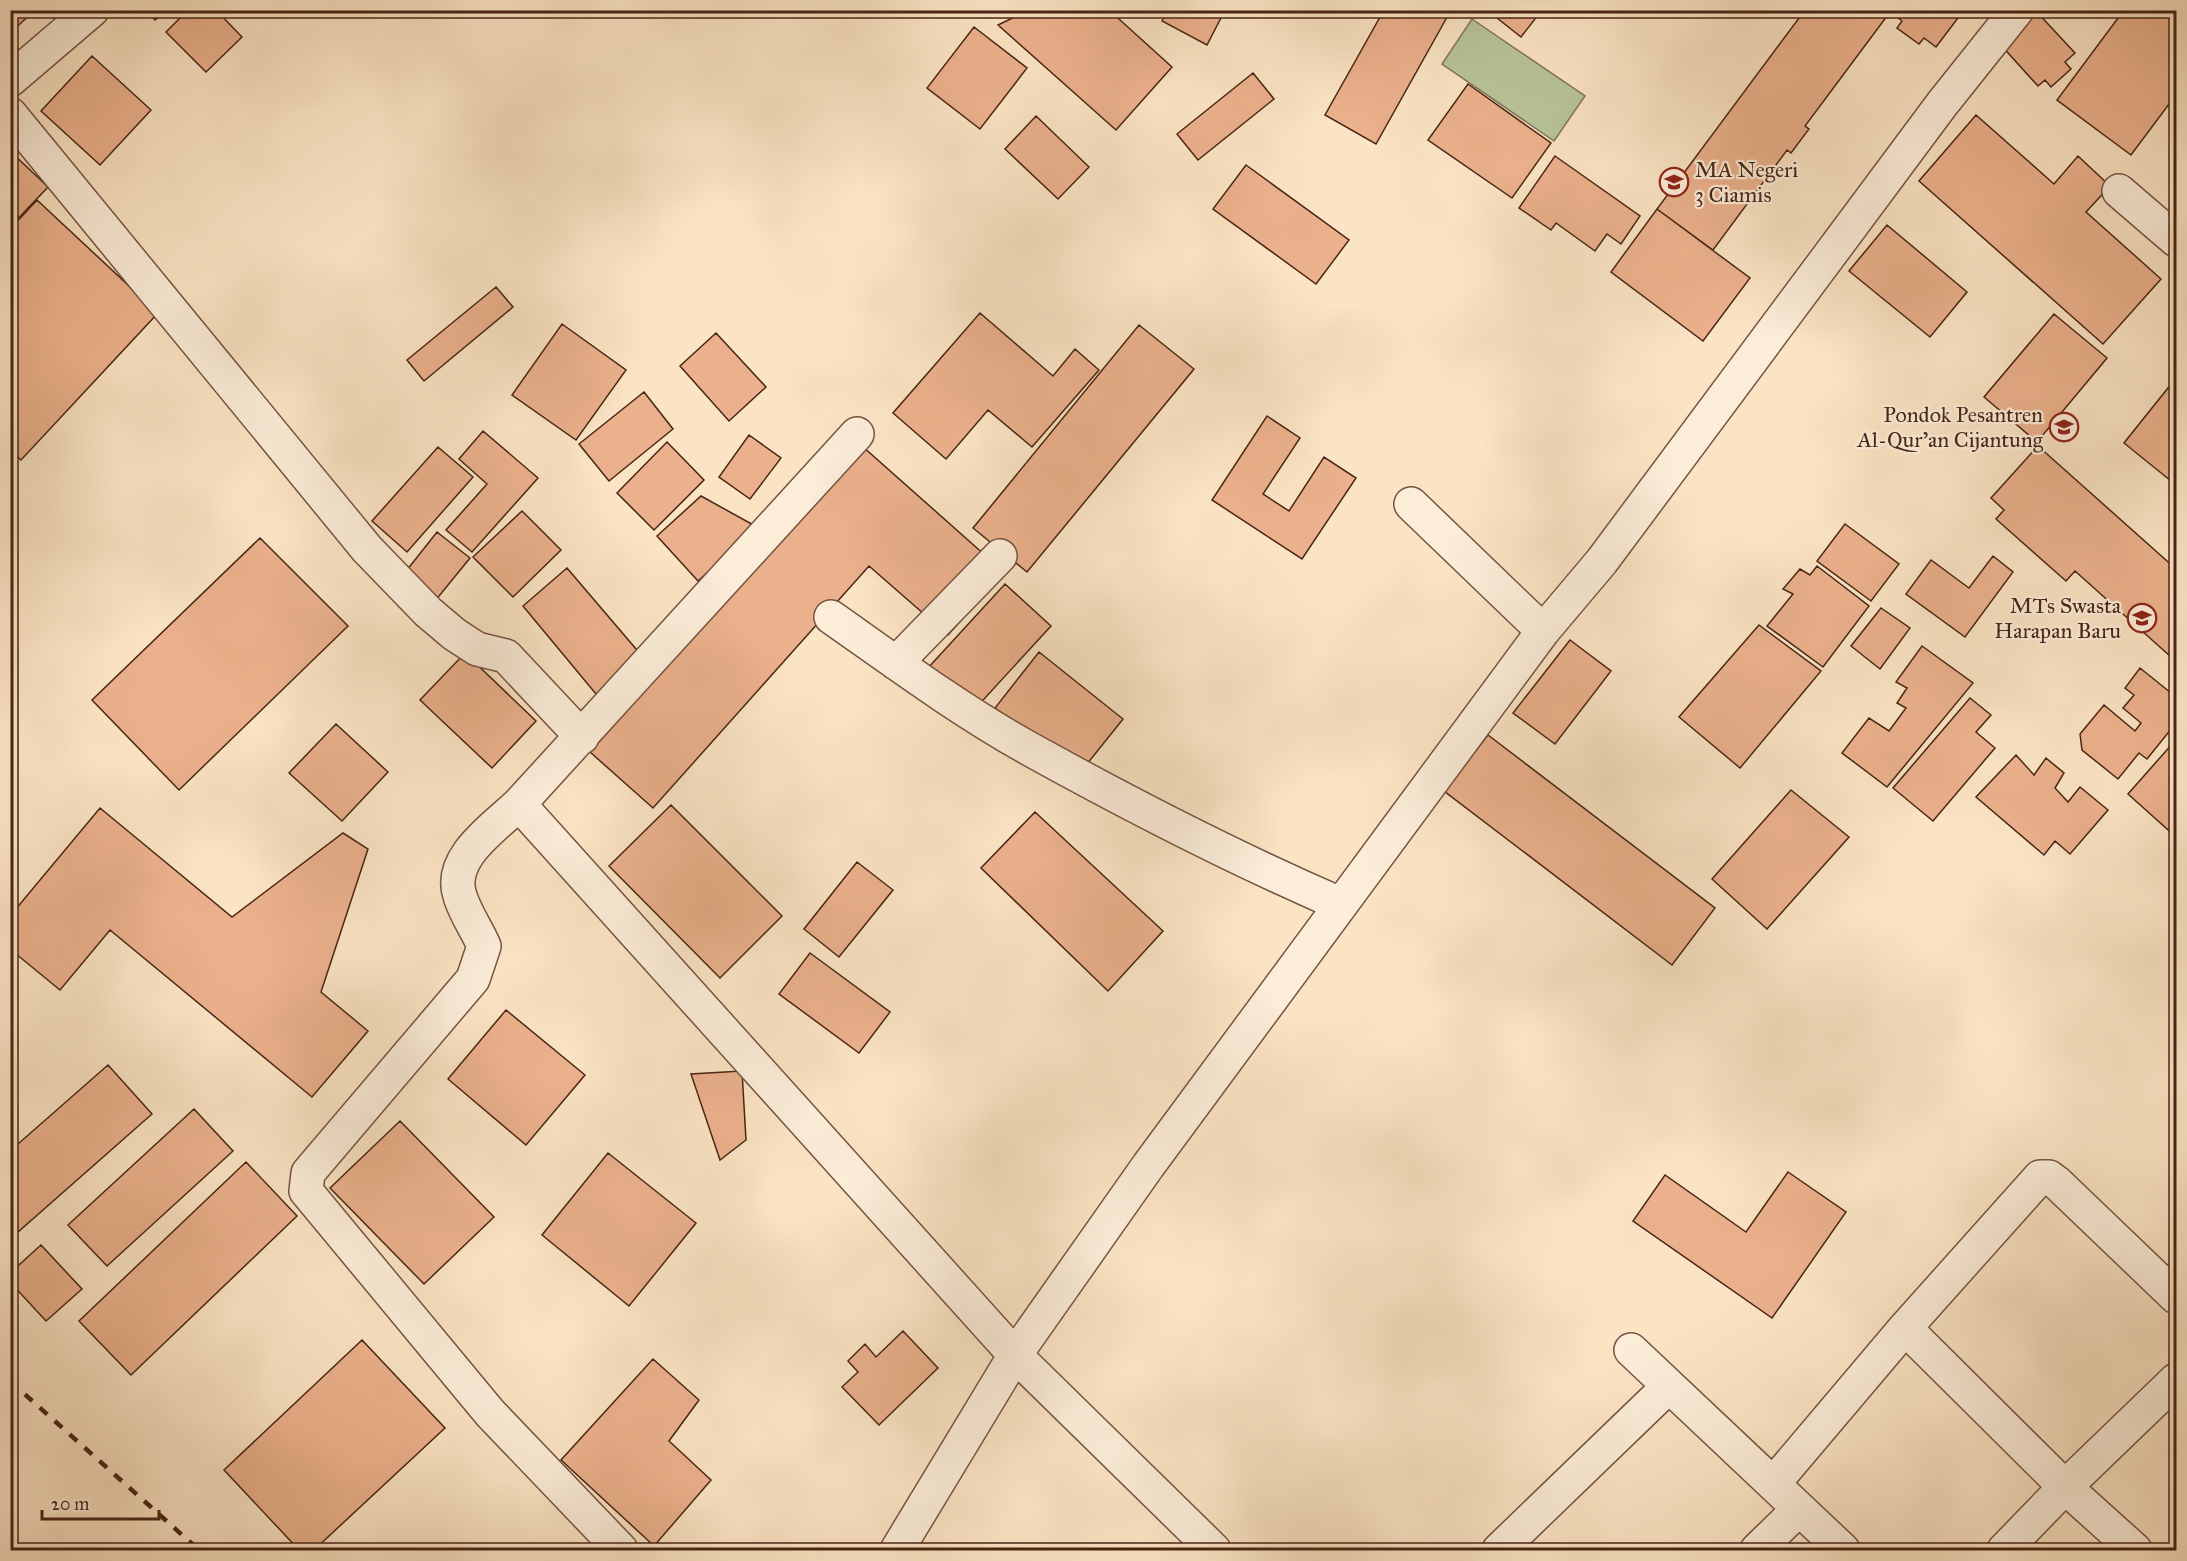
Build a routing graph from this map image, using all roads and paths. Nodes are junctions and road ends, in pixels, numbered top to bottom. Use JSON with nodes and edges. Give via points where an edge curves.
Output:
{"nodes":[{"id":1,"x":92,"y":10,"type":"edge"},
{"id":2,"x":2017,"y":10,"type":"edge"},
{"id":3,"x":10,"y":80,"type":"edge"},
{"id":4,"x":10,"y":114,"type":"edge"},
{"id":5,"x":2119,"y":191,"type":"dead end"},
{"id":6,"x":2176,"y":240,"type":"edge"},
{"id":7,"x":857,"y":434,"type":"dead end"},
{"id":8,"x":1411,"y":504,"type":"dead end"},
{"id":9,"x":1000,"y":556,"type":"dead end"},
{"id":10,"x":831,"y":617,"type":"dead end"},
{"id":11,"x":1543,"y":631,"type":"junction"},
{"id":12,"x":896,"y":663,"type":"junction"},
{"id":13,"x":582,"y":737,"type":"junction"},
{"id":14,"x":519,"y":804,"type":"junction"},
{"id":15,"x":1340,"y":904,"type":"junction"},
{"id":16,"x":2176,"y":1297,"type":"edge"},
{"id":17,"x":1905,"y":1328,"type":"junction"},
{"id":18,"x":1631,"y":1350,"type":"dead end"},
{"id":19,"x":1015,"y":1355,"type":"junction"},
{"id":20,"x":2176,"y":1380,"type":"edge"},
{"id":21,"x":1669,"y":1386,"type":"junction"},
{"id":22,"x":1773,"y":1484,"type":"junction"},
{"id":23,"x":2065,"y":1487,"type":"junction"},
{"id":24,"x":1799,"y":1509,"type":"junction"},
{"id":25,"x":621,"y":1551,"type":"edge"},
{"id":26,"x":897,"y":1551,"type":"edge"},
{"id":27,"x":1214,"y":1551,"type":"edge"},
{"id":28,"x":1499,"y":1551,"type":"edge"},
{"id":29,"x":1757,"y":1551,"type":"edge"},
{"id":30,"x":1843,"y":1551,"type":"edge"},
{"id":31,"x":2004,"y":1551,"type":"edge"},
{"id":32,"x":2135,"y":1551,"type":"edge"}],
"edges":[{"from":1,"to":3,"type":"street"},
{"from":2,"to":11,"type":"street","via":[[1942,104],[1602,561]]},
{"from":4,"to":13,"type":"street","via":[[366,549],[428,612],[477,649],[506,656]]},
{"from":5,"to":6,"type":"street"},
{"from":7,"to":13,"type":"street"},
{"from":8,"to":11,"type":"street"},
{"from":9,"to":12,"type":"street"},
{"from":10,"to":12,"type":"street"},
{"from":11,"to":15,"type":"street"},
{"from":12,"to":15,"type":"street","via":[[1026,747],[1276,876]]},
{"from":13,"to":14,"type":"street"},
{"from":14,"to":19,"type":"street"},
{"from":14,"to":25,"type":"street","via":[[460,864],[459,895],[484,946],[473,979],[308,1173],[306,1191],[490,1413]]},
{"from":15,"to":19,"type":"street"},
{"from":16,"to":17,"type":"street","via":[[2057,1183],[2044,1176]]},
{"from":17,"to":22,"type":"street"},
{"from":17,"to":23,"type":"street"},
{"from":18,"to":21,"type":"street"},
{"from":19,"to":26,"type":"street"},
{"from":19,"to":27,"type":"street"},
{"from":20,"to":23,"type":"street"},
{"from":21,"to":22,"type":"street"},
{"from":21,"to":28,"type":"street"},
{"from":22,"to":24,"type":"street"},
{"from":23,"to":31,"type":"street"},
{"from":23,"to":32,"type":"street"},
{"from":24,"to":29,"type":"street"},
{"from":24,"to":30,"type":"street"}]}
